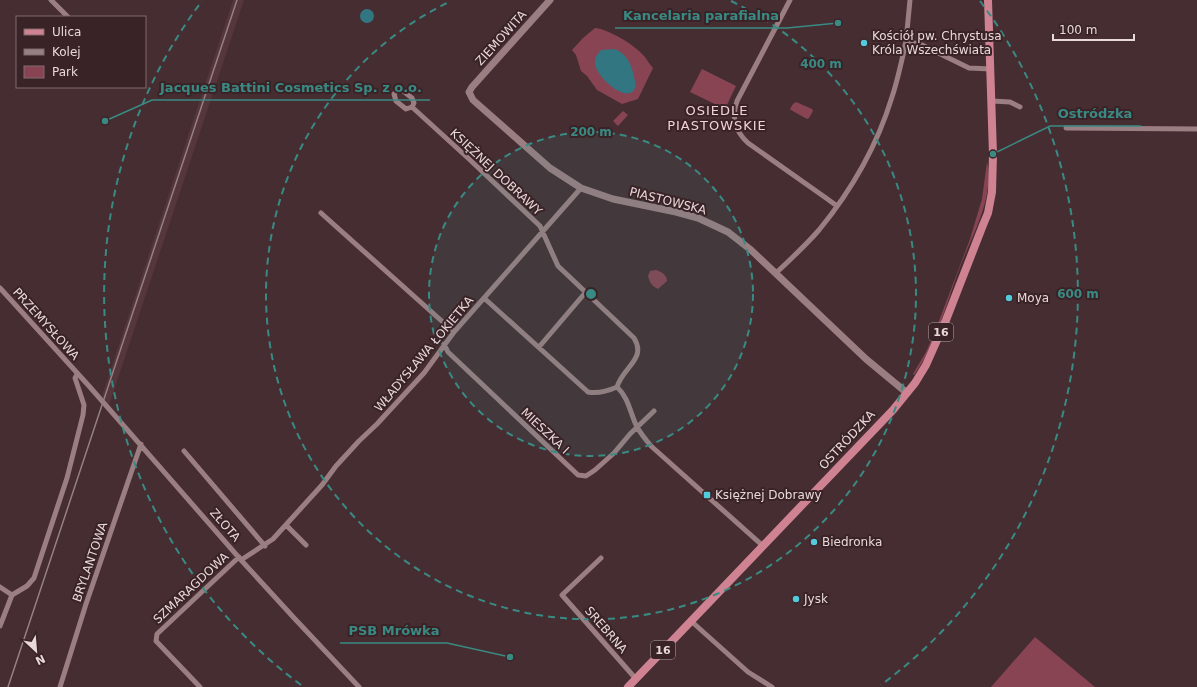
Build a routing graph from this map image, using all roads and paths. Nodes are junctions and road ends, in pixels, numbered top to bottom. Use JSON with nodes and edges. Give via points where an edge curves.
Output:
{"nodes":[{"id":1,"x":51,"y":0,"type":"edge"},
{"id":2,"x":550,"y":0,"type":"edge"},
{"id":3,"x":790,"y":0,"type":"edge"},
{"id":4,"x":910,"y":0,"type":"edge"},
{"id":5,"x":988,"y":0,"type":"edge"},
{"id":6,"x":67,"y":16,"type":"edge"},
{"id":7,"x":906,"y":41,"type":"junction"},
{"id":8,"x":991,"y":69,"type":"junction"},
{"id":9,"x":469,"y":92,"type":"joint"},
{"id":10,"x":992,"y":101,"type":"junction"},
{"id":11,"x":412,"y":107,"type":"dead end"},
{"id":12,"x":1020,"y":107,"type":"dead end"},
{"id":13,"x":1066,"y":128,"type":"dead end"},
{"id":14,"x":1197,"y":129,"type":"edge"},
{"id":15,"x":582,"y":188,"type":"junction"},
{"id":16,"x":837,"y":206,"type":"junction"},
{"id":17,"x":321,"y":214,"type":"dead end"},
{"id":18,"x":543,"y":231,"type":"junction"},
{"id":19,"x":776,"y":273,"type":"junction"},
{"id":20,"x":0,"y":288,"type":"edge"},
{"id":21,"x":585,"y":293,"type":"junction"},
{"id":22,"x":484,"y":298,"type":"junction"},
{"id":23,"x":454,"y":332,"type":"junction"},
{"id":24,"x":444,"y":344,"type":"junction"},
{"id":25,"x":539,"y":347,"type":"junction"},
{"id":26,"x":77,"y":374,"type":"junction"},
{"id":27,"x":617,"y":387,"type":"junction"},
{"id":28,"x":907,"y":393,"type":"junction"},
{"id":29,"x":654,"y":411,"type":"dead end"},
{"id":30,"x":637,"y":426,"type":"junction"},
{"id":31,"x":141,"y":444,"type":"junction"},
{"id":32,"x":184,"y":451,"type":"dead end"},
{"id":33,"x":286,"y":525,"type":"junction"},
{"id":34,"x":306,"y":545,"type":"dead end"},
{"id":35,"x":265,"y":546,"type":"junction"},
{"id":36,"x":763,"y":546,"type":"junction"},
{"id":37,"x":240,"y":558,"type":"junction"},
{"id":38,"x":601,"y":558,"type":"dead end"},
{"id":39,"x":0,"y":587,"type":"edge"},
{"id":40,"x":12,"y":595,"type":"junction"},
{"id":41,"x":691,"y":621,"type":"junction"},
{"id":42,"x":0,"y":626,"type":"edge"},
{"id":43,"x":636,"y":679,"type":"junction"},
{"id":44,"x":60,"y":687,"type":"edge"},
{"id":45,"x":200,"y":687,"type":"edge"},
{"id":46,"x":359,"y":687,"type":"edge"},
{"id":47,"x":628,"y":687,"type":"edge"},
{"id":48,"x":772,"y":687,"type":"edge"}],
"edges":[{"from":1,"to":6,"type":"street"},
{"from":2,"to":9,"type":"street","name":"ZIEMOWITA"},
{"from":3,"to":16,"type":"street","via":[[737,101],[734,124],[748,143]]},
{"from":4,"to":7,"type":"street"},
{"from":5,"to":8,"type":"main road","name":"OSTRÓDZKA","number":"16"},
{"from":7,"to":8,"type":"street","via":[[922,45],[969,68]]},
{"from":7,"to":16,"type":"street","via":[[886,116],[860,171]]},
{"from":8,"to":10,"type":"main road","name":"OSTRÓDZKA","number":"16"},
{"from":9,"to":15,"type":"street","name":"PIASTOWSKA","via":[[473,100],[527,149],[550,168]]},
{"from":10,"to":12,"type":"street","via":[[1010,102]]},
{"from":10,"to":28,"type":"main road","name":"OSTRÓDZKA","number":"16","via":[[993,176],[988,213],[931,353],[920,376]]},
{"from":11,"to":18,"type":"street","name":"KSIĘŻNEJ DOBRAWY"},
{"from":13,"to":14,"type":"street"},
{"from":15,"to":18,"type":"street","name":"WŁADYSŁAWA ŁOKIETKA"},
{"from":15,"to":19,"type":"street","name":"PIASTOWSKA","via":[[613,199],[676,212],[713,224],[728,232]]},
{"from":16,"to":19,"type":"street","via":[[818,231]]},
{"from":17,"to":23,"type":"street"},
{"from":18,"to":21,"type":"street","name":"KSIĘŻNEJ DOBRAWY","via":[[558,266]]},
{"from":18,"to":22,"type":"street","name":"WŁADYSŁAWA ŁOKIETKA"},
{"from":19,"to":28,"type":"street","name":"PIASTOWSKA","via":[[866,359]]},
{"from":20,"to":26,"type":"street","name":"PRZEMYSŁOWA"},
{"from":21,"to":25,"type":"street"},
{"from":21,"to":27,"type":"street","name":"KSIĘŻNEJ DOBRAWY","via":[[637,342],[637,355],[623,373]]},
{"from":22,"to":23,"type":"street","name":"WŁADYSŁAWA ŁOKIETKA"},
{"from":22,"to":25,"type":"street"},
{"from":23,"to":24,"type":"street","name":"WŁADYSŁAWA ŁOKIETKA"},
{"from":24,"to":30,"type":"street","name":"MIESZKA I","via":[[448,352],[578,475],[586,476],[595,470],[614,453]]},
{"from":24,"to":33,"type":"street","name":"WŁADYSŁAWA ŁOKIETKA","via":[[424,373],[336,466]]},
{"from":25,"to":27,"type":"street","via":[[588,392],[605,392]]},
{"from":26,"to":31,"type":"street","name":"ZŁOTA"},
{"from":26,"to":40,"type":"street","via":[[75,378],[84,410],[67,478],[34,578],[27,586]]},
{"from":27,"to":30,"type":"street","via":[[626,396]]},
{"from":28,"to":36,"type":"main road","name":"OSTRÓDZKA","number":"16"},
{"from":29,"to":30,"type":"street"},
{"from":30,"to":36,"type":"street","via":[[651,446]]},
{"from":31,"to":37,"type":"street","name":"ZŁOTA"},
{"from":31,"to":44,"type":"street","name":"BRYLANTOWA"},
{"from":32,"to":35,"type":"street"},
{"from":33,"to":34,"type":"street"},
{"from":33,"to":35,"type":"street","name":"WŁADYSŁAWA ŁOKIETKA"},
{"from":35,"to":37,"type":"street","name":"WŁADYSŁAWA ŁOKIETKA"},
{"from":36,"to":41,"type":"main road","name":"OSTRÓDZKA","number":"16"},
{"from":37,"to":45,"type":"street","name":"SZMARAGDOWA","via":[[156,634],[156,641]]},
{"from":37,"to":46,"type":"street","name":"ZŁOTA"},
{"from":38,"to":43,"type":"street","name":"SREBRNA","via":[[562,595]]},
{"from":39,"to":40,"type":"street"},
{"from":40,"to":42,"type":"street"},
{"from":41,"to":43,"type":"main road","name":"OSTRÓDZKA","number":"16"},
{"from":41,"to":48,"type":"street","via":[[748,672]]},
{"from":43,"to":47,"type":"main road","number":"16"}]}
